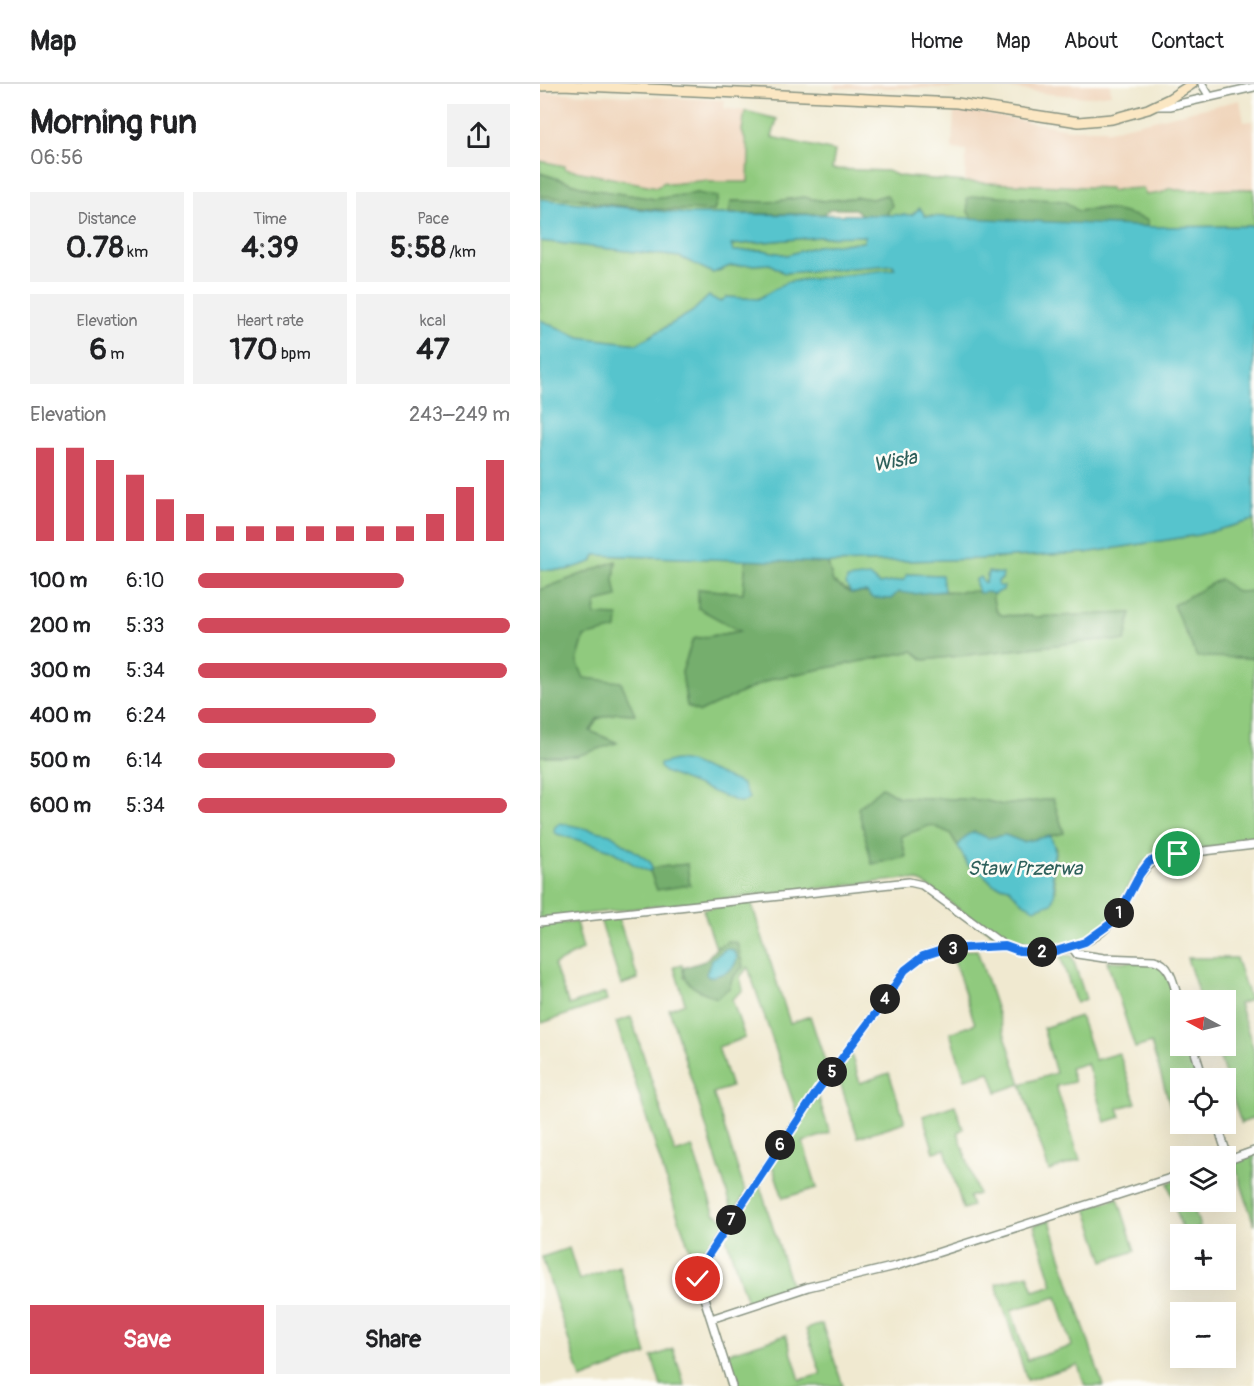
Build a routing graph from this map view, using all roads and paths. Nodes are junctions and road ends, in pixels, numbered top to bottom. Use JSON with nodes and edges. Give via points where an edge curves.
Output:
{"nodes":[{"id":1,"x":1192,"y":84,"type":"edge"},
{"id":2,"x":1202,"y":84,"type":"edge"},
{"id":3,"x":560,"y":85,"type":"edge"},
{"id":4,"x":540,"y":86,"type":"edge"},
{"id":5,"x":1254,"y":87,"type":"edge"},
{"id":6,"x":1210,"y":97,"type":"junction"},
{"id":7,"x":1157,"y":106,"type":"junction"},
{"id":8,"x":1254,"y":845,"type":"edge"},
{"id":9,"x":540,"y":922,"type":"edge"},
{"id":10,"x":1005,"y":946,"type":"junction"},
{"id":11,"x":1072,"y":947,"type":"junction"},
{"id":12,"x":1175,"y":990,"type":"edge"},
{"id":13,"x":1254,"y":1151,"type":"edge"},
{"id":14,"x":1236,"y":1157,"type":"edge"},
{"id":15,"x":1170,"y":1178,"type":"edge"},
{"id":16,"x":711,"y":1319,"type":"junction"},
{"id":17,"x":732,"y":1386,"type":"edge"}],
"edges":[{"from":1,"to":7,"type":"main road"},
{"from":2,"to":6,"type":"street"},
{"from":3,"to":4,"type":"main road"},
{"from":3,"to":7,"type":"main road","via":[[957,103],[1079,122],[1112,119]]},
{"from":5,"to":6,"type":"street"},
{"from":6,"to":7,"type":"street"},
{"from":8,"to":11,"type":"street","via":[[1163,856],[1149,862],[1110,924]]},
{"from":9,"to":10,"type":"street","via":[[909,882],[922,885]]},
{"from":10,"to":11,"type":"street","via":[[1040,952]]},
{"from":10,"to":16,"type":"street","via":[[945,949],[923,956],[905,970],[818,1090],[699,1269],[698,1279]]},
{"from":11,"to":12,"type":"street","via":[[1077,954],[1163,962]]},
{"from":13,"to":14,"type":"street"},
{"from":15,"to":16,"type":"street","via":[[896,1266],[808,1287]]},
{"from":16,"to":17,"type":"street"}]}
